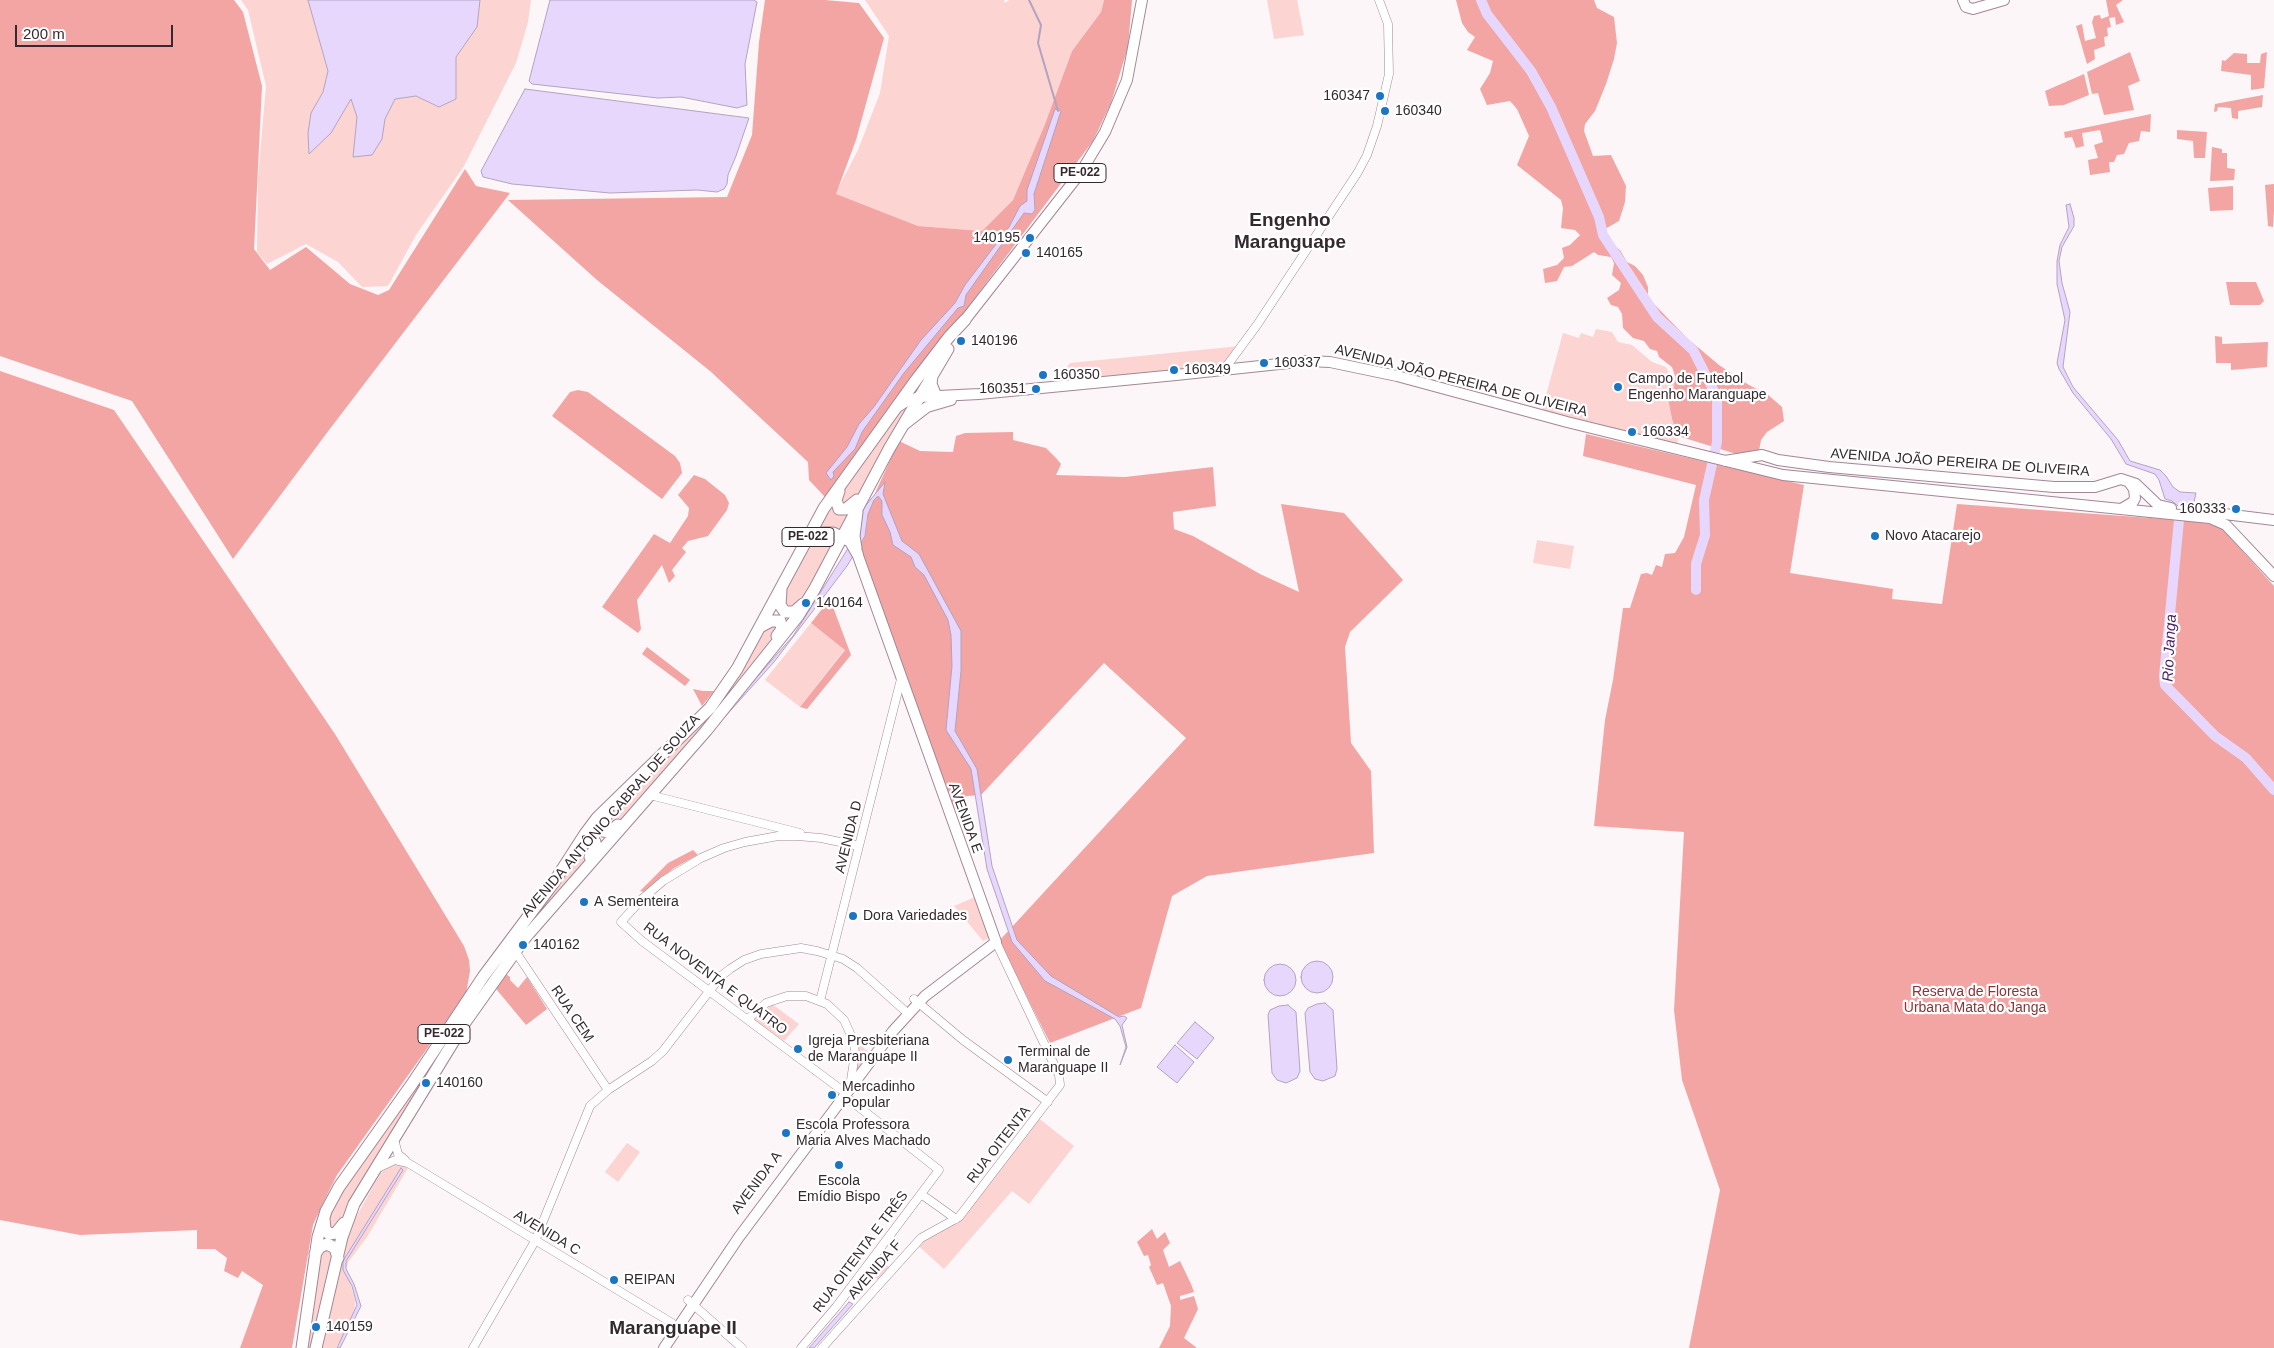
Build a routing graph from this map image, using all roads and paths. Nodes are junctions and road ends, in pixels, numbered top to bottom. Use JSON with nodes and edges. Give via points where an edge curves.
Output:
{"nodes":[{"id":1,"x":1142,"y":0,"type":"edge"},
{"id":2,"x":1380,"y":0,"type":"edge"},
{"id":3,"x":2004,"y":0,"type":"edge"},
{"id":4,"x":1960,"y":1,"type":"edge"},
{"id":5,"x":965,"y":320,"type":"junction"},
{"id":6,"x":1223,"y":371,"type":"junction"},
{"id":7,"x":933,"y":372,"type":"junction"},
{"id":8,"x":979,"y":394,"type":"junction"},
{"id":9,"x":936,"y":396,"type":"junction"},
{"id":10,"x":919,"y":397,"type":"junction"},
{"id":11,"x":896,"y":408,"type":"junction"},
{"id":12,"x":900,"y":429,"type":"junction"},
{"id":13,"x":889,"y":449,"type":"junction"},
{"id":14,"x":1762,"y":455,"type":"junction"},
{"id":15,"x":1723,"y":461,"type":"junction"},
{"id":16,"x":851,"y":468,"type":"junction"},
{"id":17,"x":1761,"y":470,"type":"junction"},
{"id":18,"x":2127,"y":479,"type":"junction"},
{"id":19,"x":858,"y":505,"type":"junction"},
{"id":20,"x":2123,"y":508,"type":"junction"},
{"id":21,"x":2242,"y":517,"type":"junction"},
{"id":22,"x":2274,"y":520,"type":"edge"},
{"id":23,"x":841,"y":535,"type":"junction"},
{"id":24,"x":2235,"y":535,"type":"junction"},
{"id":25,"x":805,"y":542,"type":"junction"},
{"id":26,"x":850,"y":543,"type":"junction"},
{"id":27,"x":857,"y":553,"type":"joint"},
{"id":28,"x":827,"y":564,"type":"junction"},
{"id":29,"x":2274,"y":576,"type":"edge"},
{"id":30,"x":781,"y":588,"type":"junction"},
{"id":31,"x":808,"y":600,"type":"junction"},
{"id":32,"x":760,"y":627,"type":"junction"},
{"id":33,"x":901,"y":679,"type":"junction"},
{"id":34,"x":741,"y":688,"type":"junction"},
{"id":35,"x":676,"y":765,"type":"junction"},
{"id":36,"x":652,"y":766,"type":"junction"},
{"id":37,"x":650,"y":795,"type":"junction"},
{"id":38,"x":821,"y":838,"type":"junction"},
{"id":39,"x":859,"y":846,"type":"junction"},
{"id":40,"x":554,"y":882,"type":"junction"},
{"id":41,"x":553,"y":906,"type":"junction"},
{"id":42,"x":995,"y":940,"type":"junction"},
{"id":43,"x":515,"y":951,"type":"junction"},
{"id":44,"x":832,"y":955,"type":"junction"},
{"id":45,"x":710,"y":990,"type":"junction"},
{"id":46,"x":820,"y":1000,"type":"junction"},
{"id":47,"x":916,"y":1001,"type":"junction"},
{"id":48,"x":904,"y":1010,"type":"junction"},
{"id":49,"x":748,"y":1019,"type":"junction"},
{"id":50,"x":851,"y":1080,"type":"junction"},
{"id":51,"x":1060,"y":1085,"type":"joint"},
{"id":52,"x":608,"y":1090,"type":"junction"},
{"id":53,"x":844,"y":1093,"type":"junction"},
{"id":54,"x":1048,"y":1102,"type":"junction"},
{"id":55,"x":394,"y":1140,"type":"junction"},
{"id":56,"x":408,"y":1164,"type":"junction"},
{"id":57,"x":940,"y":1170,"type":"joint"},
{"id":58,"x":374,"y":1171,"type":"junction"},
{"id":59,"x":921,"y":1194,"type":"junction"},
{"id":60,"x":350,"y":1213,"type":"junction"},
{"id":61,"x":324,"y":1218,"type":"junction"},
{"id":62,"x":956,"y":1219,"type":"junction"},
{"id":63,"x":535,"y":1241,"type":"junction"},
{"id":64,"x":315,"y":1254,"type":"junction"},
{"id":65,"x":338,"y":1258,"type":"junction"},
{"id":66,"x":690,"y":1302,"type":"junction"},
{"id":67,"x":672,"y":1324,"type":"junction"},
{"id":68,"x":302,"y":1348,"type":"edge"},
{"id":69,"x":316,"y":1348,"type":"edge"},
{"id":70,"x":473,"y":1348,"type":"edge"},
{"id":71,"x":658,"y":1348,"type":"edge"},
{"id":72,"x":664,"y":1348,"type":"edge"},
{"id":73,"x":742,"y":1348,"type":"edge"},
{"id":74,"x":801,"y":1348,"type":"edge"},
{"id":75,"x":822,"y":1348,"type":"edge"}],
"edges":[{"from":1,"to":5,"type":"main road","name":"AVENIDA ANTÔNIO CABRAL DE SOUZA","number":"PE-022","via":[[1132,62],[1106,132],[1081,172]]},
{"from":2,"to":6,"type":"street","via":[[1388,24],[1389,74],[1367,155],[1257,325]]},
{"from":3,"to":4,"type":"main road","via":[[1973,9]]},
{"from":5,"to":7,"type":"highway","name":"AVENIDA ANTÔNIO CABRAL DE SOUZA","number":"PE-022"},
{"from":5,"to":11,"type":"highway","name":"AVENIDA ANTÔNIO CABRAL DE SOUZA","number":"PE-022"},
{"from":6,"to":8,"type":"main road","name":"AVENIDA JOÃO PEREIRA DE OLIVEIRA"},
{"from":6,"to":15,"type":"main road","name":"AVENIDA JOÃO PEREIRA DE OLIVEIRA","via":[[1306,361],[1336,363]]},
{"from":7,"to":9,"type":"highway","via":[[931,384]]},
{"from":7,"to":10,"type":"highway","name":"AVENIDA ANTÔNIO CABRAL DE SOUZA","number":"PE-022"},
{"from":8,"to":9,"type":"main road","name":"AVENIDA JOÃO PEREIRA DE OLIVEIRA"},
{"from":8,"to":12,"type":"main road","name":"AVENIDA JOÃO PEREIRA DE OLIVEIRA","via":[[927,407]]},
{"from":9,"to":10,"type":"main road","name":"AVENIDA JOÃO PEREIRA DE OLIVEIRA"},
{"from":10,"to":11,"type":"main road","name":"AVENIDA JOÃO PEREIRA DE OLIVEIRA"},
{"from":10,"to":12,"type":"highway","name":"AVENIDA ANTÔNIO CABRAL DE SOUZA","number":"PE-022"},
{"from":11,"to":16,"type":"highway","name":"AVENIDA ANTÔNIO CABRAL DE SOUZA","number":"PE-022"},
{"from":12,"to":13,"type":"highway","name":"AVENIDA ANTÔNIO CABRAL DE SOUZA","number":"PE-022"},
{"from":13,"to":16,"type":"highway","via":[[855,503],[839,509],[837,495]]},
{"from":13,"to":19,"type":"highway","name":"AVENIDA ANTÔNIO CABRAL DE SOUZA","number":"PE-022"},
{"from":14,"to":15,"type":"main road","name":"AVENIDA JOÃO PEREIRA DE OLIVEIRA"},
{"from":14,"to":17,"type":"main road","via":[[1758,463]]},
{"from":14,"to":18,"type":"main road","name":"AVENIDA JOÃO PEREIRA DE OLIVEIRA","via":[[1821,466],[2054,487],[2095,487]]},
{"from":15,"to":17,"type":"main road","name":"AVENIDA JOÃO PEREIRA DE OLIVEIRA"},
{"from":16,"to":25,"type":"highway","name":"AVENIDA ANTÔNIO CABRAL DE SOUZA","number":"PE-022"},
{"from":17,"to":20,"type":"main road","name":"AVENIDA JOÃO PEREIRA DE OLIVEIRA","via":[[1802,477]]},
{"from":18,"to":20,"type":"main road","via":[[2135,495],[2132,502]]},
{"from":18,"to":21,"type":"main road","via":[[2158,505]]},
{"from":19,"to":23,"type":"highway","name":"AVENIDA ANTÔNIO CABRAL DE SOUZA","number":"PE-022"},
{"from":19,"to":26,"type":"highway"},
{"from":20,"to":24,"type":"main road","name":"AVENIDA JOÃO PEREIRA DE OLIVEIRA","via":[[2210,518],[2222,522]]},
{"from":21,"to":22,"type":"main road"},
{"from":21,"to":24,"type":"main road","via":[[2233,523]]},
{"from":23,"to":25,"type":"highway","via":[[820,533]]},
{"from":23,"to":26,"type":"highway"},
{"from":23,"to":28,"type":"highway","name":"AVENIDA ANTÔNIO CABRAL DE SOUZA","number":"PE-022"},
{"from":24,"to":29,"type":"main road"},
{"from":25,"to":30,"type":"highway","name":"AVENIDA ANTÔNIO CABRAL DE SOUZA","number":"PE-022"},
{"from":26,"to":27,"type":"highway"},
{"from":26,"to":28,"type":"highway"},
{"from":27,"to":33,"type":"main road","name":"AVENIDA E"},
{"from":28,"to":31,"type":"highway","name":"AVENIDA ANTÔNIO CABRAL DE SOUZA","number":"PE-022"},
{"from":30,"to":31,"type":"highway","via":[[780,605],[785,612],[794,612]]},
{"from":30,"to":32,"type":"highway","name":"AVENIDA ANTÔNIO CABRAL DE SOUZA","number":"PE-022"},
{"from":31,"to":34,"type":"highway","name":"AVENIDA ANTÔNIO CABRAL DE SOUZA","number":"PE-022"},
{"from":32,"to":34,"type":"highway","via":[[775,620],[782,625],[779,634],[746,674]]},
{"from":32,"to":36,"type":"highway","name":"AVENIDA ANTÔNIO CABRAL DE SOUZA","number":"PE-022","via":[[710,708]]},
{"from":33,"to":39,"type":"street","name":"AVENIDA D"},
{"from":33,"to":42,"type":"main road","name":"AVENIDA E"},
{"from":34,"to":35,"type":"highway","name":"AVENIDA ANTÔNIO CABRAL DE SOUZA","number":"PE-022"},
{"from":35,"to":36,"type":"highway","via":[[660,778],[615,829],[603,831],[602,820]]},
{"from":35,"to":37,"type":"highway","name":"AVENIDA ANTÔNIO CABRAL DE SOUZA","number":"PE-022"},
{"from":36,"to":40,"type":"highway","name":"AVENIDA ANTÔNIO CABRAL DE SOUZA","number":"PE-022","via":[[597,818]]},
{"from":37,"to":38,"type":"street"},
{"from":37,"to":41,"type":"highway","name":"AVENIDA ANTÔNIO CABRAL DE SOUZA","number":"PE-022"},
{"from":38,"to":39,"type":"street"},
{"from":38,"to":45,"type":"street","name":"RUA NOVENTA E QUATRO","via":[[778,836],[724,848],[663,881],[621,922]]},
{"from":39,"to":44,"type":"street","name":"AVENIDA D"},
{"from":40,"to":41,"type":"highway","via":[[584,842],[595,842],[594,853]]},
{"from":40,"to":61,"type":"highway","name":"AVENIDA ANTÔNIO CABRAL DE SOUZA","number":"PE-022","via":[[473,990],[339,1187]]},
{"from":41,"to":43,"type":"highway","name":"AVENIDA ANTÔNIO CABRAL DE SOUZA","number":"PE-022"},
{"from":42,"to":47,"type":"main road","name":"AVENIDA A"},
{"from":42,"to":51,"type":"street","name":"AVENIDA E","via":[[1059,1075]]},
{"from":43,"to":52,"type":"street","name":"RUA CEM"},
{"from":43,"to":55,"type":"highway","name":"AVENIDA ANTÔNIO CABRAL DE SOUZA","number":"PE-022","via":[[466,1021]]},
{"from":44,"to":45,"type":"street","via":[[801,948],[761,954],[730,969]]},
{"from":44,"to":46,"type":"street","name":"AVENIDA D"},
{"from":44,"to":48,"type":"street","via":[[857,968]]},
{"from":45,"to":49,"type":"street","name":"RUA NOVENTA E QUATRO"},
{"from":45,"to":52,"type":"street","via":[[663,1051]]},
{"from":46,"to":49,"type":"street","via":[[797,995],[774,1000],[759,1007]]},
{"from":46,"to":50,"type":"street","via":[[836,1011],[852,1035],[855,1054]]},
{"from":47,"to":48,"type":"main road","name":"AVENIDA A"},
{"from":47,"to":53,"type":"main road","name":"AVENIDA A"},
{"from":47,"to":54,"type":"street"},
{"from":48,"to":50,"type":"main road","name":"AVENIDA A"},
{"from":49,"to":53,"type":"street","name":"RUA NOVENTA E QUATRO"},
{"from":50,"to":53,"type":"main road","name":"AVENIDA A"},
{"from":51,"to":54,"type":"street","name":"RUA OITENTA"},
{"from":52,"to":63,"type":"street","via":[[587,1113]]},
{"from":53,"to":57,"type":"street","name":"RUA NOVENTA E QUATRO"},
{"from":53,"to":66,"type":"main road","name":"AVENIDA A"},
{"from":54,"to":62,"type":"street","name":"RUA OITENTA"},
{"from":55,"to":56,"type":"street","via":[[398,1154]]},
{"from":55,"to":58,"type":"highway","name":"AVENIDA ANTÔNIO CABRAL DE SOUZA","number":"PE-022"},
{"from":56,"to":58,"type":"street","via":[[395,1160]]},
{"from":56,"to":63,"type":"street","name":"AVENIDA C"},
{"from":57,"to":59,"type":"street","name":"RUA OITENTA E TRÊS"},
{"from":58,"to":60,"type":"highway","name":"AVENIDA ANTÔNIO CABRAL DE SOUZA","number":"PE-022"},
{"from":59,"to":62,"type":"street"},
{"from":59,"to":74,"type":"street","name":"RUA OITENTA E TRÊS","via":[[836,1308]]},
{"from":60,"to":61,"type":"highway","via":[[340,1230],[332,1234],[325,1229]]},
{"from":60,"to":65,"type":"highway","name":"AVENIDA ANTÔNIO CABRAL DE SOUZA","number":"PE-022"},
{"from":61,"to":64,"type":"highway","name":"AVENIDA ANTÔNIO CABRAL DE SOUZA","number":"PE-022"},
{"from":62,"to":75,"type":"street","name":"AVENIDA F","via":[[920,1238]]},
{"from":63,"to":67,"type":"street","name":"AVENIDA C"},
{"from":63,"to":70,"type":"street"},
{"from":64,"to":65,"type":"highway","via":[[327,1244],[334,1248]]},
{"from":64,"to":68,"type":"highway","name":"AVENIDA ANTÔNIO CABRAL DE SOUZA","number":"PE-022"},
{"from":65,"to":69,"type":"highway","name":"AVENIDA ANTÔNIO CABRAL DE SOUZA","number":"PE-022"},
{"from":66,"to":67,"type":"main road","name":"AVENIDA A"},
{"from":66,"to":72,"type":"main road","name":"AVENIDA A"},
{"from":66,"to":73,"type":"street"},
{"from":67,"to":71,"type":"main road","name":"AVENIDA A"}]}
